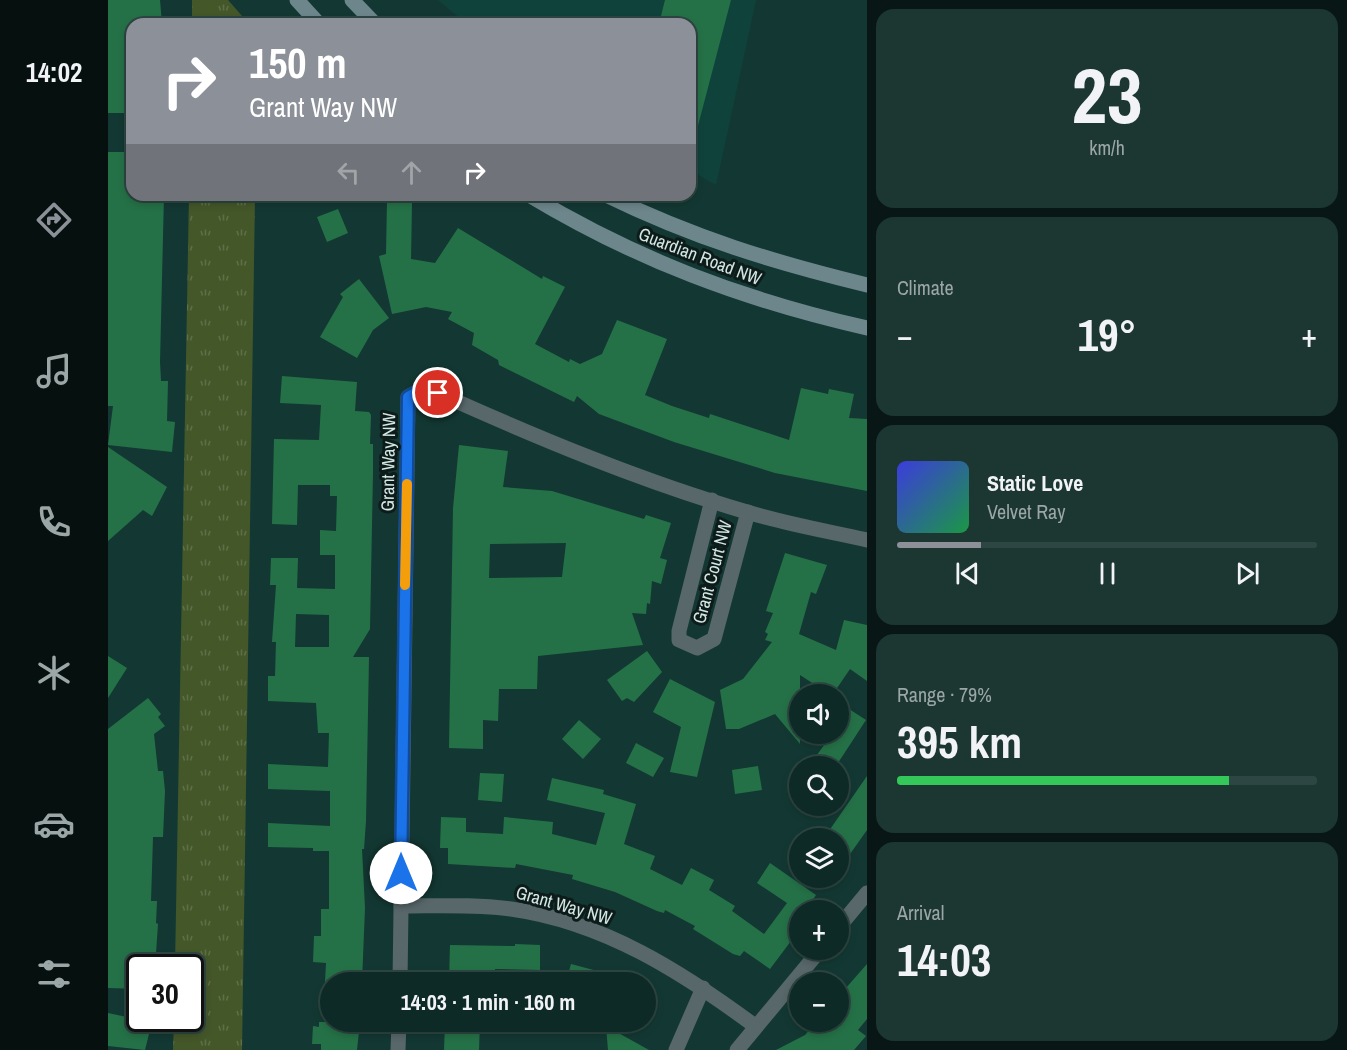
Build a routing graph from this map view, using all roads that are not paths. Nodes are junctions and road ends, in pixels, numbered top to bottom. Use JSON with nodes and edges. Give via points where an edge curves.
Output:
{"nodes":[{"id":1,"x":297,"y":0,"type":"edge"},
{"id":2,"x":352,"y":0,"type":"edge"},
{"id":3,"x":314,"y":18,"type":"edge"},
{"id":4,"x":369,"y":18,"type":"edge"},
{"id":5,"x":540,"y":201,"type":"edge"},
{"id":6,"x":619,"y":201,"type":"edge"},
{"id":7,"x":867,"y":285,"type":"edge"},
{"id":8,"x":867,"y":328,"type":"edge"},
{"id":9,"x":712,"y":500,"type":"junction"},
{"id":10,"x":748,"y":512,"type":"junction"},
{"id":11,"x":867,"y":540,"type":"edge"},
{"id":12,"x":867,"y":893,"type":"edge"},
{"id":13,"x":401,"y":906,"type":"junction"},
{"id":14,"x":849,"y":915,"type":"edge"},
{"id":15,"x":811,"y":960,"type":"edge"},
{"id":16,"x":400,"y":972,"type":"edge"},
{"id":17,"x":703,"y":988,"type":"junction"},
{"id":18,"x":755,"y":1026,"type":"junction"},
{"id":19,"x":399,"y":1032,"type":"edge"},
{"id":20,"x":398,"y":1050,"type":"edge"},
{"id":21,"x":676,"y":1050,"type":"edge"},
{"id":22,"x":737,"y":1050,"type":"edge"}],
"edges":[{"from":1,"to":3,"type":"main road"},
{"from":2,"to":4,"type":"main road"},
{"from":5,"to":8,"type":"main road","name":"Guardian Road NW","via":[[663,266],[760,300]]},
{"from":6,"to":7,"type":"main road","name":"Guardian Road NW","via":[[745,254]]},
{"from":9,"to":10,"type":"street","name":"Grant Way NW"},
{"from":9,"to":10,"type":"street","name":"Grant Court NW","via":[[679,631],[679,640],[686,645],[697,648],[714,639]]},
{"from":9,"to":13,"type":"street","name":"Grant Way NW","via":[[550,443],[438,393],[420,390],[408,397]]},
{"from":10,"to":11,"type":"street","name":"Grant Way NW"},
{"from":12,"to":14,"type":"street"},
{"from":13,"to":16,"type":"street","name":"Grant Way NW"},
{"from":13,"to":17,"type":"street","name":"Grant Way NW","via":[[486,906],[547,917],[609,937],[672,967]]},
{"from":15,"to":18,"type":"street"},
{"from":17,"to":18,"type":"street","name":"Grant Way NW"},
{"from":17,"to":21,"type":"street"},
{"from":18,"to":22,"type":"street"},
{"from":19,"to":20,"type":"street"}]}
